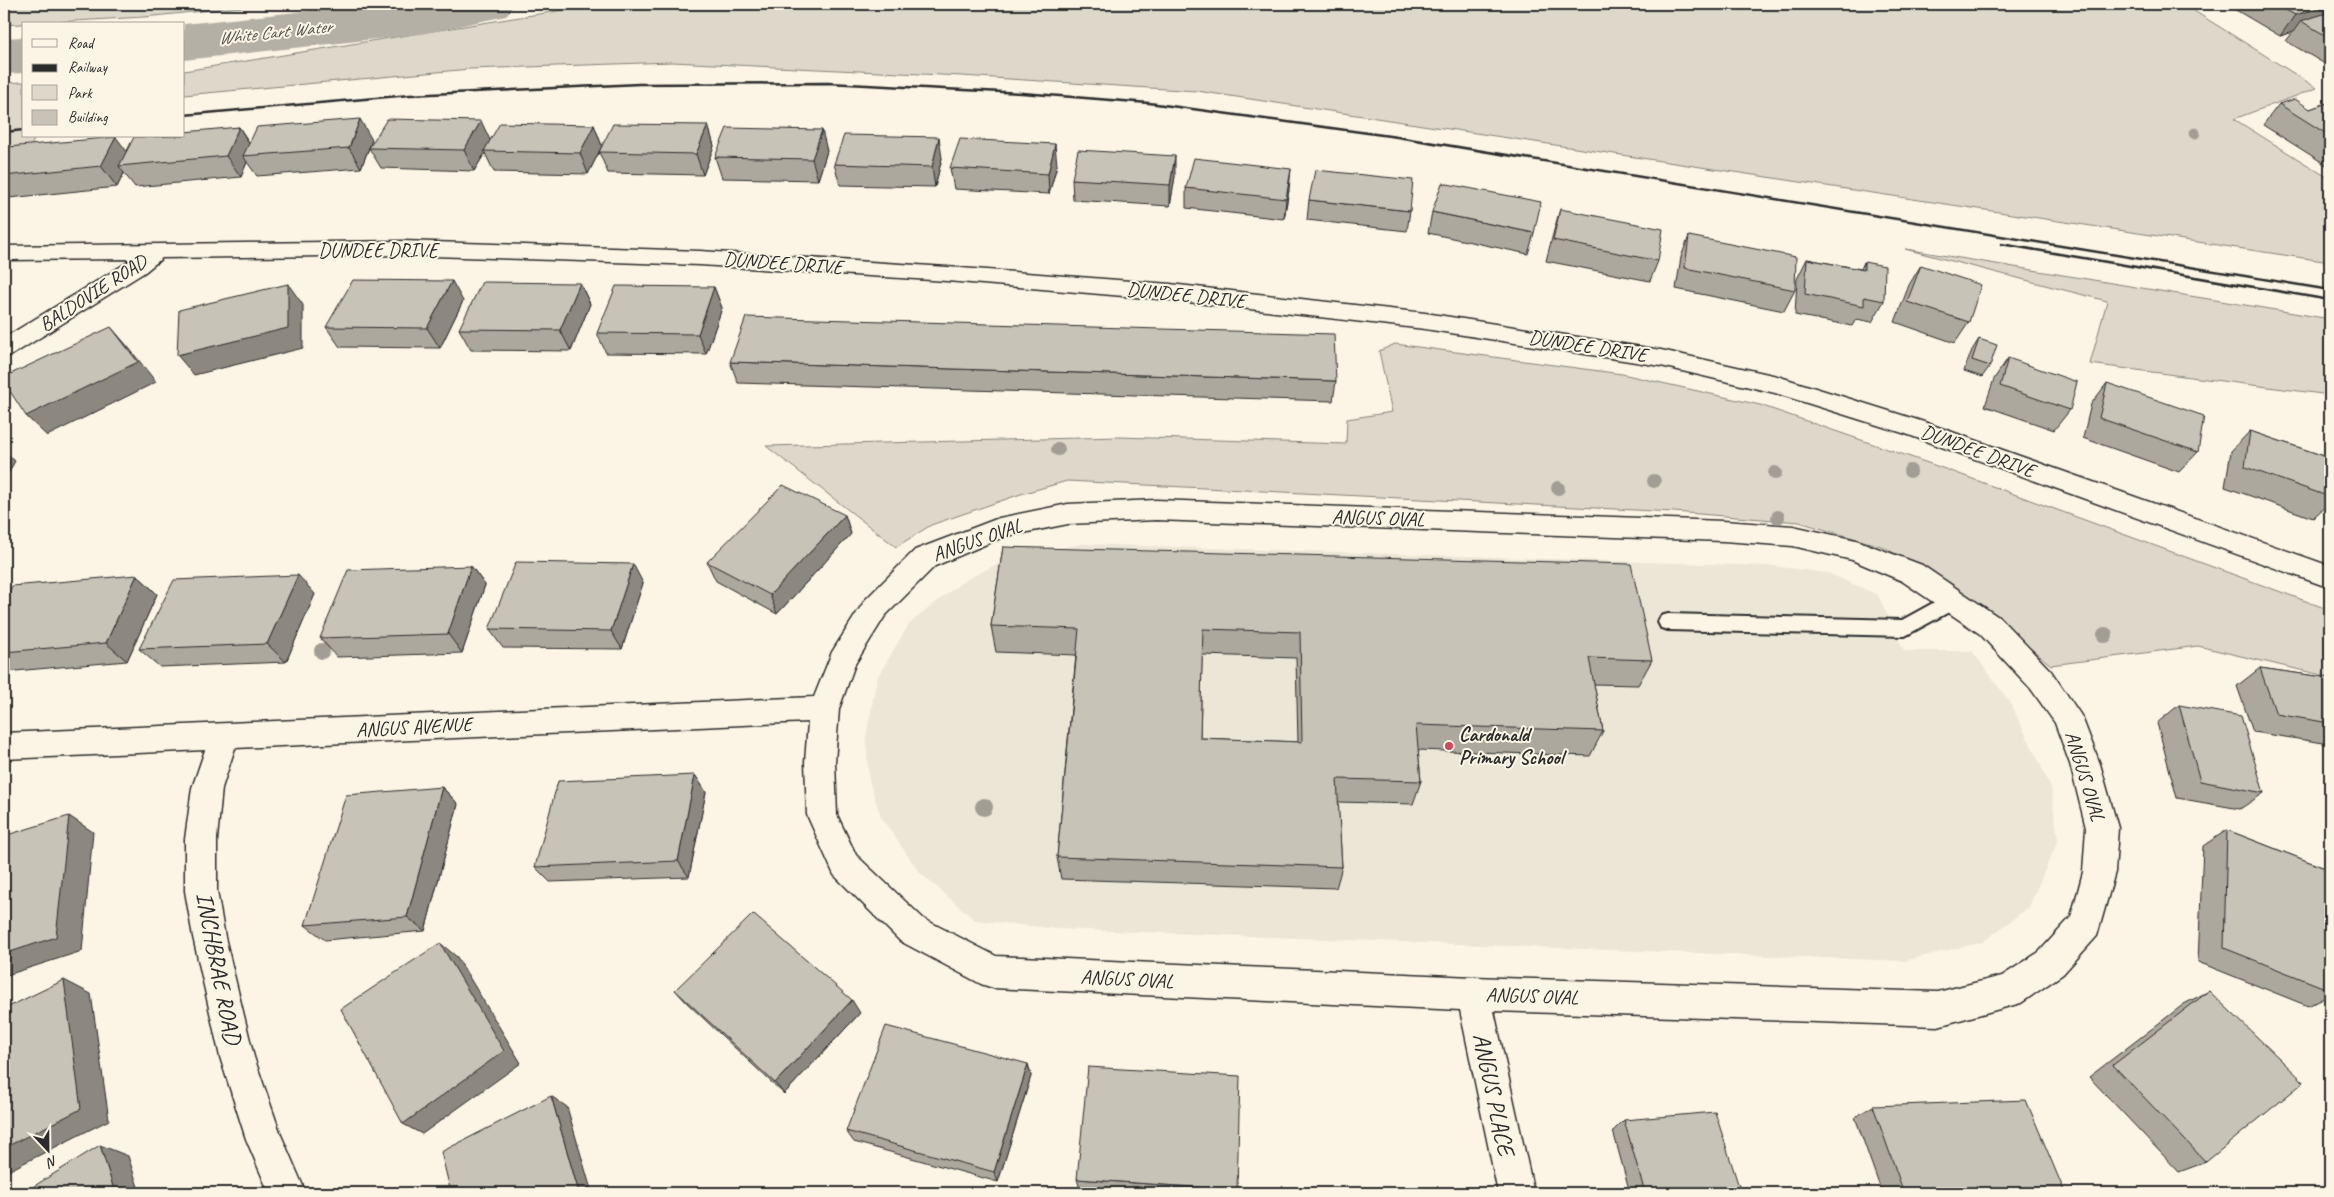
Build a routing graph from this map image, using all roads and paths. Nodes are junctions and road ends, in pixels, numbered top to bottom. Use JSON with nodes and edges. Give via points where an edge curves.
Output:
{"nodes":[{"id":1,"x":156,"y":252,"type":"junction"},
{"id":2,"x":4,"y":253,"type":"edge"},
{"id":3,"x":4,"y":349,"type":"edge"},
{"id":4,"x":2330,"y":578,"type":"edge"},
{"id":5,"x":1952,"y":600,"type":"junction"},
{"id":6,"x":1668,"y":622,"type":"dead end"},
{"id":7,"x":824,"y":709,"type":"junction"},
{"id":8,"x":224,"y":736,"type":"junction"},
{"id":9,"x":4,"y":746,"type":"edge"},
{"id":10,"x":1473,"y":994,"type":"junction"},
{"id":11,"x":288,"y":1193,"type":"edge"},
{"id":12,"x":1516,"y":1193,"type":"edge"}],
"edges":[{"from":1,"to":2,"type":"street","name":"DUNDEE DRIVE"},
{"from":1,"to":3,"type":"street","name":"BALDOVIE ROAD","via":[[106,287]]},
{"from":1,"to":4,"type":"street","name":"DUNDEE DRIVE","via":[[403,248],[707,258],[1170,292],[1425,321],[1661,358],[1776,385],[1914,428]]},
{"from":5,"to":6,"type":"lane","via":[[1905,628]]},
{"from":5,"to":7,"type":"street","name":"ANGUS OVAL","via":[[1912,573],[1856,552],[1793,536],[1167,510],[1068,514],[1000,528],[925,558],[875,608],[842,660]]},
{"from":5,"to":10,"type":"street","name":"ANGUS OVAL","via":[[1990,626],[2041,680],[2067,717],[2085,764],[2102,828],[2099,872],[2085,926],[2051,963],[2009,992],[1938,1009]]},
{"from":7,"to":8,"type":"street","name":"ANGUS AVENUE"},
{"from":7,"to":10,"type":"street","name":"ANGUS OVAL","via":[[820,762],[822,815],[845,865],[912,930],[993,972]]},
{"from":8,"to":9,"type":"street","name":"ANGUS AVENUE"},
{"from":8,"to":11,"type":"street","name":"INCHBRAE ROAD","via":[[207,788],[201,891],[237,1056],[264,1139]]},
{"from":10,"to":12,"type":"street","name":"ANGUS PLACE"}]}
